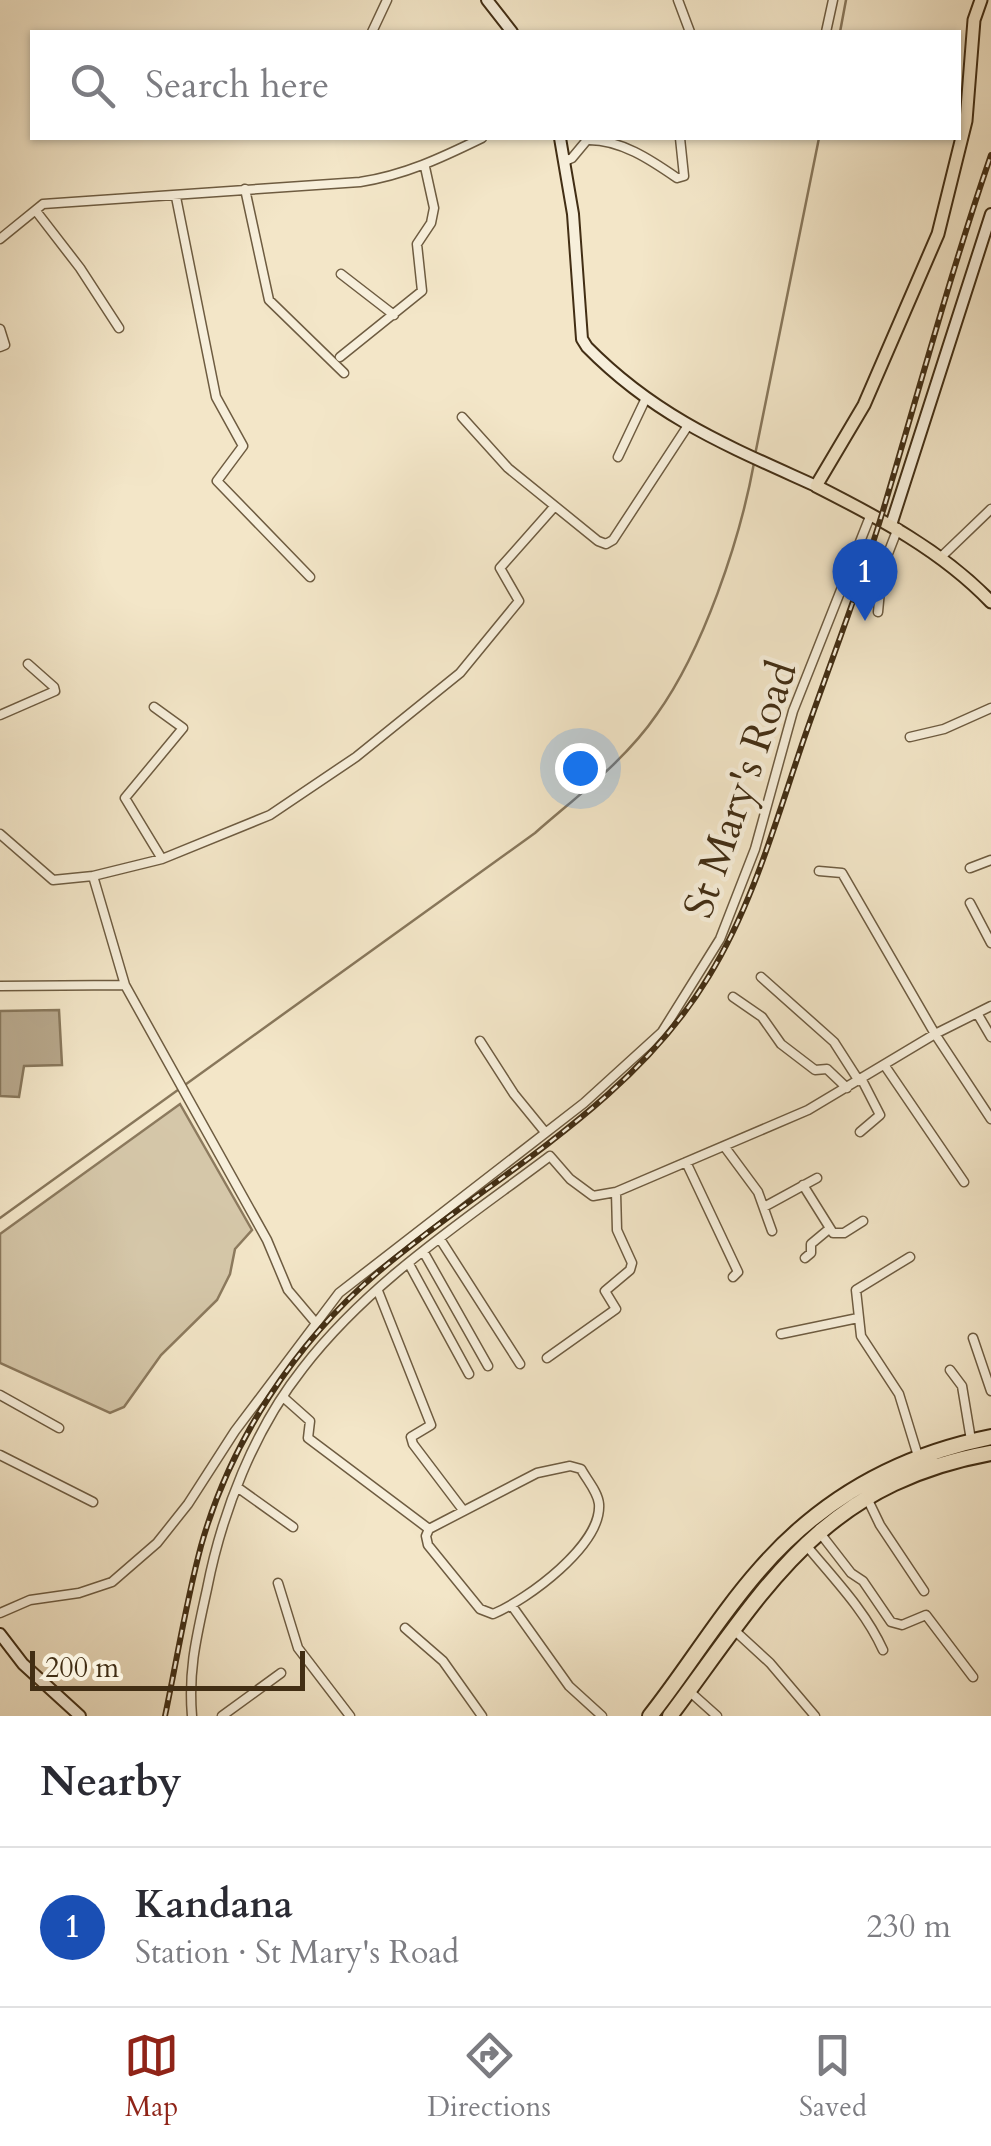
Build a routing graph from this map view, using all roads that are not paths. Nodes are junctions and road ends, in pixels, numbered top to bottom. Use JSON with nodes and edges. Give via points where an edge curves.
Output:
{"nodes":[{"id":1,"x":387,"y":0,"type":"edge"},
{"id":2,"x":487,"y":0,"type":"edge"},
{"id":3,"x":678,"y":0,"type":"edge"},
{"id":4,"x":833,"y":0,"type":"edge"},
{"id":5,"x":982,"y":0,"type":"edge"},
{"id":6,"x":373,"y":30,"type":"edge"},
{"id":7,"x":510,"y":30,"type":"edge"},
{"id":8,"x":689,"y":30,"type":"edge"},
{"id":9,"x":826,"y":30,"type":"edge"},
{"id":10,"x":962,"y":120,"type":"edge"},
{"id":11,"x":478,"y":140,"type":"edge"},
{"id":12,"x":561,"y":140,"type":"edge"},
{"id":13,"x":586,"y":140,"type":"edge"},
{"id":14,"x":596,"y":140,"type":"edge"},
{"id":15,"x":680,"y":140,"type":"edge"},
{"id":16,"x":958,"y":140,"type":"edge"},
{"id":17,"x":566,"y":160,"type":"junction"},
{"id":18,"x":424,"y":167,"type":"junction"},
{"id":19,"x":245,"y":189,"type":"junction"},
{"id":20,"x":176,"y":197,"type":"junction"},
{"id":21,"x":36,"y":210,"type":"junction"},
{"id":22,"x":990,"y":220,"type":"edge"},
{"id":23,"x":0,"y":239,"type":"edge"},
{"id":24,"x":342,"y":274,"type":"dead end"},
{"id":25,"x":394,"y":315,"type":"junction"},
{"id":26,"x":120,"y":328,"type":"dead end"},
{"id":27,"x":0,"y":330,"type":"edge"},
{"id":28,"x":0,"y":347,"type":"edge"},
{"id":29,"x":340,"y":357,"type":"dead end"},
{"id":30,"x":344,"y":373,"type":"dead end"},
{"id":31,"x":646,"y":398,"type":"junction"},
{"id":32,"x":462,"y":417,"type":"dead end"},
{"id":33,"x":688,"y":427,"type":"junction"},
{"id":34,"x":618,"y":457,"type":"dead end"},
{"id":35,"x":816,"y":486,"type":"junction"},
{"id":36,"x":554,"y":506,"type":"junction"},
{"id":37,"x":991,"y":510,"type":"edge"},
{"id":38,"x":871,"y":514,"type":"junction"},
{"id":39,"x":895,"y":526,"type":"junction"},
{"id":40,"x":940,"y":558,"type":"junction"},
{"id":41,"x":310,"y":577,"type":"dead end"},
{"id":42,"x":991,"y":602,"type":"edge"},
{"id":43,"x":878,"y":612,"type":"dead end"},
{"id":44,"x":28,"y":664,"type":"dead end"},
{"id":45,"x":154,"y":707,"type":"dead end"},
{"id":46,"x":991,"y":708,"type":"edge"},
{"id":47,"x":0,"y":715,"type":"edge"},
{"id":48,"x":910,"y":736,"type":"dead end"},
{"id":49,"x":0,"y":834,"type":"edge"},
{"id":50,"x":162,"y":860,"type":"junction"},
{"id":51,"x":991,"y":860,"type":"edge"},
{"id":52,"x":970,"y":868,"type":"dead end"},
{"id":53,"x":820,"y":871,"type":"dead end"},
{"id":54,"x":93,"y":876,"type":"junction"},
{"id":55,"x":970,"y":904,"type":"dead end"},
{"id":56,"x":991,"y":944,"type":"edge"},
{"id":57,"x":761,"y":977,"type":"dead end"},
{"id":58,"x":125,"y":985,"type":"junction"},
{"id":59,"x":0,"y":986,"type":"edge"},
{"id":60,"x":733,"y":997,"type":"dead end"},
{"id":61,"x":991,"y":1006,"type":"edge"},
{"id":62,"x":976,"y":1013,"type":"junction"},
{"id":63,"x":935,"y":1034,"type":"junction"},
{"id":64,"x":991,"y":1036,"type":"edge"},
{"id":65,"x":480,"y":1040,"type":"dead end"},
{"id":66,"x":884,"y":1066,"type":"junction"},
{"id":67,"x":860,"y":1081,"type":"junction"},
{"id":68,"x":847,"y":1088,"type":"junction"},
{"id":69,"x":991,"y":1119,"type":"edge"},
{"id":70,"x":545,"y":1132,"type":"junction"},
{"id":71,"x":860,"y":1132,"type":"dead end"},
{"id":72,"x":535,"y":1139,"type":"junction"},
{"id":73,"x":724,"y":1146,"type":"junction"},
{"id":74,"x":550,"y":1156,"type":"junction"},
{"id":75,"x":686,"y":1162,"type":"junction"},
{"id":76,"x":816,"y":1178,"type":"dead end"},
{"id":77,"x":964,"y":1182,"type":"dead end"},
{"id":78,"x":804,"y":1185,"type":"junction"},
{"id":79,"x":616,"y":1192,"type":"junction"},
{"id":80,"x":764,"y":1207,"type":"junction"},
{"id":81,"x":863,"y":1221,"type":"dead end"},
{"id":82,"x":830,"y":1229,"type":"junction"},
{"id":83,"x":772,"y":1230,"type":"dead end"},
{"id":84,"x":440,"y":1239,"type":"junction"},
{"id":85,"x":423,"y":1252,"type":"junction"},
{"id":86,"x":910,"y":1256,"type":"dead end"},
{"id":87,"x":805,"y":1258,"type":"dead end"},
{"id":88,"x":409,"y":1264,"type":"junction"},
{"id":89,"x":732,"y":1277,"type":"dead end"},
{"id":90,"x":378,"y":1292,"type":"junction"},
{"id":91,"x":858,"y":1318,"type":"junction"},
{"id":92,"x":315,"y":1322,"type":"junction"},
{"id":93,"x":781,"y":1334,"type":"dead end"},
{"id":94,"x":973,"y":1338,"type":"dead end"},
{"id":95,"x":548,"y":1358,"type":"dead end"},
{"id":96,"x":520,"y":1364,"type":"dead end"},
{"id":97,"x":488,"y":1366,"type":"dead end"},
{"id":98,"x":950,"y":1370,"type":"dead end"},
{"id":99,"x":469,"y":1374,"type":"dead end"},
{"id":100,"x":991,"y":1391,"type":"edge"},
{"id":101,"x":0,"y":1395,"type":"edge"},
{"id":102,"x":282,"y":1397,"type":"junction"},
{"id":103,"x":60,"y":1428,"type":"dead end"},
{"id":104,"x":991,"y":1438,"type":"edge"},
{"id":105,"x":971,"y":1441,"type":"junction"},
{"id":106,"x":991,"y":1453,"type":"edge"},
{"id":107,"x":0,"y":1455,"type":"edge"},
{"id":108,"x":918,"y":1456,"type":"junction"},
{"id":109,"x":237,"y":1487,"type":"junction"},
{"id":110,"x":867,"y":1498,"type":"junction"},
{"id":111,"x":93,"y":1502,"type":"dead end"},
{"id":112,"x":463,"y":1510,"type":"junction"},
{"id":113,"x":293,"y":1527,"type":"dead end"},
{"id":114,"x":429,"y":1529,"type":"junction"},
{"id":115,"x":819,"y":1531,"type":"junction"},
{"id":116,"x":804,"y":1544,"type":"junction"},
{"id":117,"x":278,"y":1583,"type":"dead end"},
{"id":118,"x":924,"y":1591,"type":"dead end"},
{"id":119,"x":512,"y":1606,"type":"junction"},
{"id":120,"x":0,"y":1614,"type":"edge"},
{"id":121,"x":406,"y":1628,"type":"dead end"},
{"id":122,"x":733,"y":1629,"type":"junction"},
{"id":123,"x":0,"y":1634,"type":"edge"},
{"id":124,"x":884,"y":1650,"type":"dead end"},
{"id":125,"x":281,"y":1673,"type":"dead end"},
{"id":126,"x":973,"y":1677,"type":"dead end"},
{"id":127,"x":689,"y":1690,"type":"junction"},
{"id":128,"x":80,"y":1716,"type":"edge"},
{"id":129,"x":192,"y":1716,"type":"edge"},
{"id":130,"x":222,"y":1716,"type":"edge"},
{"id":131,"x":350,"y":1716,"type":"edge"},
{"id":132,"x":482,"y":1716,"type":"edge"},
{"id":133,"x":602,"y":1716,"type":"edge"},
{"id":134,"x":650,"y":1716,"type":"edge"},
{"id":135,"x":670,"y":1716,"type":"edge"},
{"id":136,"x":716,"y":1716,"type":"edge"},
{"id":137,"x":815,"y":1716,"type":"edge"}],
"edges":[{"from":1,"to":6,"type":"street"},
{"from":2,"to":7,"type":"street"},
{"from":3,"to":8,"type":"street"},
{"from":4,"to":9,"type":"street"},
{"from":5,"to":10,"type":"main road"},
{"from":11,"to":18,"type":"street"},
{"from":12,"to":17,"type":"street"},
{"from":13,"to":17,"type":"street"},
{"from":14,"to":15,"type":"street","via":[[640,154],[677,178],[685,170]]},
{"from":16,"to":35,"type":"main road","via":[[924,270],[864,405]]},
{"from":17,"to":31,"type":"street","via":[[582,339]]},
{"from":18,"to":19,"type":"street","via":[[360,182]]},
{"from":18,"to":25,"type":"street","via":[[434,208],[418,244],[422,291]]},
{"from":19,"to":20,"type":"street"},
{"from":19,"to":30,"type":"street","via":[[269,300]]},
{"from":20,"to":21,"type":"street","via":[[43,204]]},
{"from":20,"to":41,"type":"street","via":[[216,398],[243,446],[217,481]]},
{"from":21,"to":23,"type":"street"},
{"from":21,"to":26,"type":"street"},
{"from":22,"to":39,"type":"street"},
{"from":24,"to":25,"type":"street"},
{"from":25,"to":29,"type":"street"},
{"from":27,"to":28,"type":"street"},
{"from":31,"to":33,"type":"street"},
{"from":31,"to":34,"type":"street"},
{"from":32,"to":36,"type":"street"},
{"from":33,"to":35,"type":"street"},
{"from":33,"to":36,"type":"street","via":[[613,540],[606,544]]},
{"from":35,"to":38,"type":"main road"},
{"from":36,"to":50,"type":"street","via":[[500,568],[519,601],[460,672],[356,756],[270,814]]},
{"from":37,"to":40,"type":"street"},
{"from":38,"to":39,"type":"main road"},
{"from":38,"to":70,"type":"street","name":"St Mary's Road","via":[[794,711],[755,850],[720,939],[662,1032]]},
{"from":39,"to":40,"type":"main road"},
{"from":39,"to":43,"type":"street"},
{"from":40,"to":42,"type":"main road"},
{"from":44,"to":47,"type":"street","via":[[54,692]]},
{"from":45,"to":50,"type":"street","via":[[183,728],[125,798]]},
{"from":46,"to":48,"type":"street","via":[[944,730]]},
{"from":49,"to":54,"type":"street","via":[[53,880]]},
{"from":50,"to":54,"type":"street"},
{"from":51,"to":52,"type":"street"},
{"from":53,"to":63,"type":"street","via":[[842,873]]},
{"from":54,"to":58,"type":"street"},
{"from":55,"to":56,"type":"street"},
{"from":57,"to":67,"type":"street","via":[[834,1042]]},
{"from":58,"to":59,"type":"street"},
{"from":58,"to":92,"type":"street","via":[[267,1240],[288,1290]]},
{"from":60,"to":68,"type":"street","via":[[806,1064],[827,1069]]},
{"from":61,"to":62,"type":"street"},
{"from":62,"to":63,"type":"street"},
{"from":62,"to":64,"type":"street"},
{"from":63,"to":66,"type":"street"},
{"from":63,"to":69,"type":"street"},
{"from":65,"to":70,"type":"street"},
{"from":66,"to":67,"type":"street"},
{"from":66,"to":77,"type":"street"},
{"from":67,"to":68,"type":"street"},
{"from":67,"to":71,"type":"street","via":[[880,1115]]},
{"from":68,"to":73,"type":"street"},
{"from":70,"to":72,"type":"street","name":"St Mary's Road"},
{"from":72,"to":74,"type":"street"},
{"from":72,"to":92,"type":"street","name":"St Mary's Road","via":[[339,1293]]},
{"from":73,"to":75,"type":"street"},
{"from":73,"to":80,"type":"street"},
{"from":74,"to":79,"type":"street","via":[[593,1196]]},
{"from":74,"to":84,"type":"street"},
{"from":75,"to":79,"type":"street"},
{"from":75,"to":89,"type":"street","via":[[738,1272]]},
{"from":76,"to":78,"type":"street"},
{"from":78,"to":80,"type":"street"},
{"from":78,"to":82,"type":"street"},
{"from":79,"to":95,"type":"street","via":[[617,1230],[632,1264],[604,1291],[616,1309]]},
{"from":80,"to":83,"type":"street"},
{"from":81,"to":82,"type":"street","via":[[844,1233]]},
{"from":82,"to":87,"type":"street"},
{"from":84,"to":85,"type":"street"},
{"from":84,"to":96,"type":"street"},
{"from":85,"to":88,"type":"street"},
{"from":85,"to":97,"type":"street"},
{"from":86,"to":91,"type":"street","via":[[856,1290]]},
{"from":88,"to":90,"type":"street"},
{"from":88,"to":99,"type":"street"},
{"from":90,"to":102,"type":"street","via":[[314,1354]]},
{"from":90,"to":112,"type":"street","via":[[431,1424],[413,1444]]},
{"from":91,"to":93,"type":"street"},
{"from":91,"to":108,"type":"street","via":[[861,1336],[899,1394]]},
{"from":92,"to":120,"type":"street","name":"St Mary's Road","via":[[157,1543],[112,1582],[30,1600]]},
{"from":94,"to":100,"type":"street"},
{"from":98,"to":105,"type":"street","via":[[962,1386]]},
{"from":101,"to":103,"type":"street"},
{"from":102,"to":109,"type":"street"},
{"from":102,"to":114,"type":"street","via":[[310,1421],[308,1438]]},
{"from":104,"to":105,"type":"highway"},
{"from":105,"to":108,"type":"highway"},
{"from":106,"to":110,"type":"highway","via":[[937,1466]]},
{"from":107,"to":111,"type":"street"},
{"from":108,"to":134,"type":"highway","via":[[864,1482],[780,1547]]},
{"from":109,"to":113,"type":"street"},
{"from":109,"to":129,"type":"street","via":[[214,1554],[188,1680]]},
{"from":110,"to":115,"type":"highway"},
{"from":110,"to":118,"type":"street"},
{"from":112,"to":114,"type":"street"},
{"from":112,"to":119,"type":"street","via":[[537,1474],[570,1466],[581,1469],[597,1496],[596,1526],[575,1554]]},
{"from":114,"to":119,"type":"street","via":[[428,1545],[480,1609],[493,1614]]},
{"from":115,"to":116,"type":"highway"},
{"from":115,"to":126,"type":"street","via":[[892,1622],[902,1626],[926,1615]]},
{"from":116,"to":122,"type":"highway"},
{"from":116,"to":124,"type":"street"},
{"from":117,"to":131,"type":"street","via":[[298,1648]]},
{"from":119,"to":133,"type":"street","via":[[570,1686]]},
{"from":121,"to":132,"type":"street","via":[[443,1662]]},
{"from":122,"to":127,"type":"highway"},
{"from":122,"to":137,"type":"street"},
{"from":123,"to":128,"type":"street"},
{"from":125,"to":130,"type":"street"},
{"from":127,"to":135,"type":"highway"},
{"from":127,"to":136,"type":"street"}]}
